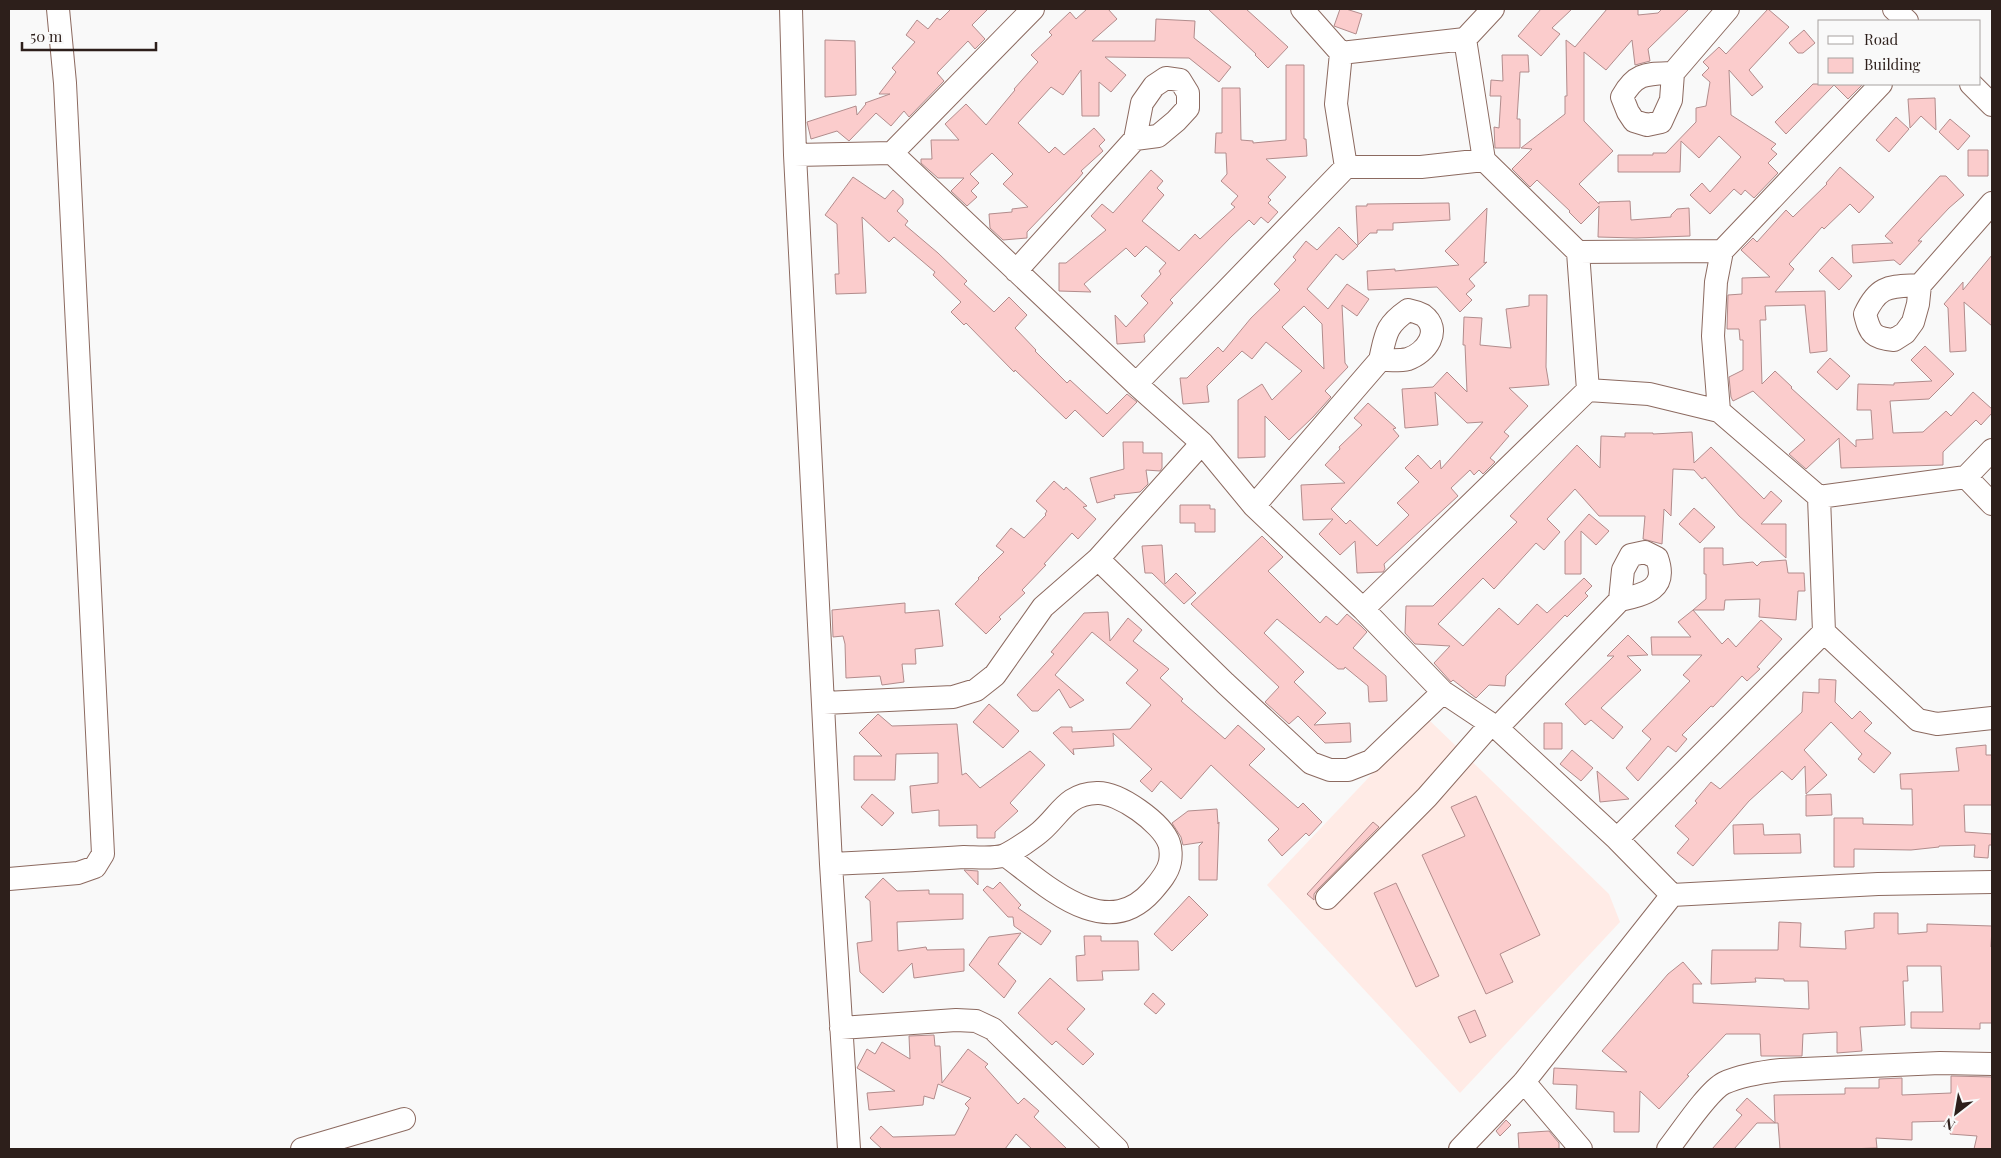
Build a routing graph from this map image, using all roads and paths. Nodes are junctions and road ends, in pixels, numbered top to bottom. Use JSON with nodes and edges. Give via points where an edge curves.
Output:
{"nodes":[{"id":1,"x":58,"y":9,"type":"edge"},
{"id":2,"x":790,"y":9,"type":"edge"},
{"id":3,"x":1033,"y":9,"type":"edge"},
{"id":4,"x":1302,"y":9,"type":"edge"},
{"id":5,"x":1493,"y":9,"type":"edge"},
{"id":6,"x":1728,"y":9,"type":"edge"},
{"id":7,"x":1894,"y":9,"type":"edge"},
{"id":8,"x":1906,"y":20,"type":"edge"},
{"id":9,"x":1465,"y":39,"type":"junction"},
{"id":10,"x":1341,"y":53,"type":"junction"},
{"id":11,"x":1673,"y":73,"type":"dead end"},
{"id":12,"x":1880,"y":85,"type":"edge"},
{"id":13,"x":1972,"y":85,"type":"edge"},
{"id":14,"x":1992,"y":105,"type":"edge"},
{"id":15,"x":1135,"y":139,"type":"dead end"},
{"id":16,"x":892,"y":153,"type":"junction"},
{"id":17,"x":795,"y":155,"type":"junction"},
{"id":18,"x":1484,"y":160,"type":"junction"},
{"id":19,"x":1346,"y":167,"type":"junction"},
{"id":20,"x":1992,"y":203,"type":"edge"},
{"id":21,"x":1722,"y":251,"type":"junction"},
{"id":22,"x":1578,"y":252,"type":"junction"},
{"id":23,"x":1016,"y":271,"type":"junction"},
{"id":24,"x":1920,"y":285,"type":"dead end"},
{"id":25,"x":1380,"y":360,"type":"dead end"},
{"id":26,"x":1136,"y":384,"type":"junction"},
{"id":27,"x":1588,"y":390,"type":"junction"},
{"id":28,"x":1719,"y":411,"type":"junction"},
{"id":29,"x":1202,"y":443,"type":"junction"},
{"id":30,"x":1992,"y":450,"type":"edge"},
{"id":31,"x":1966,"y":477,"type":"junction"},
{"id":32,"x":1819,"y":497,"type":"junction"},
{"id":33,"x":1992,"y":504,"type":"edge"},
{"id":34,"x":1254,"y":506,"type":"junction"},
{"id":35,"x":1098,"y":559,"type":"junction"},
{"id":36,"x":1620,"y":600,"type":"dead end"},
{"id":37,"x":1363,"y":609,"type":"junction"},
{"id":38,"x":1824,"y":632,"type":"junction"},
{"id":39,"x":1443,"y":692,"type":"junction"},
{"id":40,"x":824,"y":703,"type":"junction"},
{"id":41,"x":1992,"y":718,"type":"edge"},
{"id":42,"x":1494,"y":726,"type":"junction"},
{"id":43,"x":1616,"y":839,"type":"junction"},
{"id":44,"x":1005,"y":855,"type":"junction"},
{"id":45,"x":831,"y":864,"type":"junction"},
{"id":46,"x":9,"y":879,"type":"edge"},
{"id":47,"x":1992,"y":882,"type":"edge"},
{"id":48,"x":1672,"y":895,"type":"junction"},
{"id":49,"x":1327,"y":898,"type":"dead end"},
{"id":50,"x":842,"y":1028,"type":"junction"},
{"id":51,"x":1992,"y":1064,"type":"edge"},
{"id":52,"x":1524,"y":1082,"type":"junction"},
{"id":53,"x":404,"y":1119,"type":"dead end"},
{"id":54,"x":302,"y":1149,"type":"edge"},
{"id":55,"x":849,"y":1149,"type":"edge"},
{"id":56,"x":1117,"y":1149,"type":"edge"},
{"id":57,"x":1460,"y":1149,"type":"edge"},
{"id":58,"x":1581,"y":1149,"type":"edge"},
{"id":59,"x":1668,"y":1149,"type":"edge"}],
"edges":[{"from":1,"to":46,"type":"street","via":[[103,854],[96,867],[78,873]]},
{"from":2,"to":17,"type":"street"},
{"from":3,"to":16,"type":"street"},
{"from":4,"to":10,"type":"street"},
{"from":5,"to":9,"type":"street"},
{"from":6,"to":11,"type":"street"},
{"from":7,"to":8,"type":"street"},
{"from":9,"to":10,"type":"street"},
{"from":9,"to":18,"type":"street"},
{"from":10,"to":19,"type":"street","via":[[1336,104]]},
{"from":12,"to":21,"type":"street"},
{"from":13,"to":14,"type":"street"},
{"from":15,"to":23,"type":"street"},
{"from":16,"to":17,"type":"street"},
{"from":16,"to":23,"type":"street"},
{"from":17,"to":40,"type":"street"},
{"from":18,"to":19,"type":"street","via":[[1421,167]]},
{"from":18,"to":22,"type":"street"},
{"from":19,"to":26,"type":"street"},
{"from":20,"to":24,"type":"street"},
{"from":21,"to":22,"type":"street"},
{"from":21,"to":28,"type":"street","via":[[1716,282],[1713,336]]},
{"from":22,"to":27,"type":"street"},
{"from":23,"to":26,"type":"street"},
{"from":25,"to":34,"type":"street"},
{"from":26,"to":29,"type":"street"},
{"from":27,"to":28,"type":"street","via":[[1649,394]]},
{"from":27,"to":37,"type":"street"},
{"from":28,"to":32,"type":"street"},
{"from":29,"to":34,"type":"street"},
{"from":29,"to":35,"type":"street"},
{"from":30,"to":31,"type":"street"},
{"from":31,"to":32,"type":"street"},
{"from":31,"to":33,"type":"street"},
{"from":32,"to":38,"type":"street"},
{"from":34,"to":37,"type":"street"},
{"from":35,"to":39,"type":"street","via":[[1311,763],[1330,770],[1348,770],[1371,761]]},
{"from":35,"to":40,"type":"street","via":[[1043,607],[995,675],[976,690],[953,697]]},
{"from":36,"to":42,"type":"street"},
{"from":37,"to":39,"type":"street"},
{"from":38,"to":41,"type":"street","via":[[1918,720],[1937,724]]},
{"from":38,"to":43,"type":"street"},
{"from":39,"to":42,"type":"street"},
{"from":40,"to":45,"type":"street"},
{"from":42,"to":43,"type":"street"},
{"from":42,"to":49,"type":"street"},
{"from":43,"to":48,"type":"street"},
{"from":44,"to":44,"type":"street","via":[[1061,897],[1087,909],[1109,913],[1135,905],[1162,880],[1170,862],[1170,844],[1163,832],[1135,807],[1099,792],[1081,795],[1065,804],[1040,832]]},
{"from":44,"to":45,"type":"street"},
{"from":45,"to":50,"type":"street"},
{"from":47,"to":48,"type":"street","via":[[1878,884]]},
{"from":48,"to":52,"type":"street"},
{"from":50,"to":55,"type":"street"},
{"from":50,"to":56,"type":"street","via":[[976,1021],[993,1029]]},
{"from":51,"to":59,"type":"street","via":[[1940,1063],[1760,1072],[1722,1084]]},
{"from":52,"to":57,"type":"street"},
{"from":52,"to":58,"type":"street"},
{"from":53,"to":54,"type":"street"}]}
